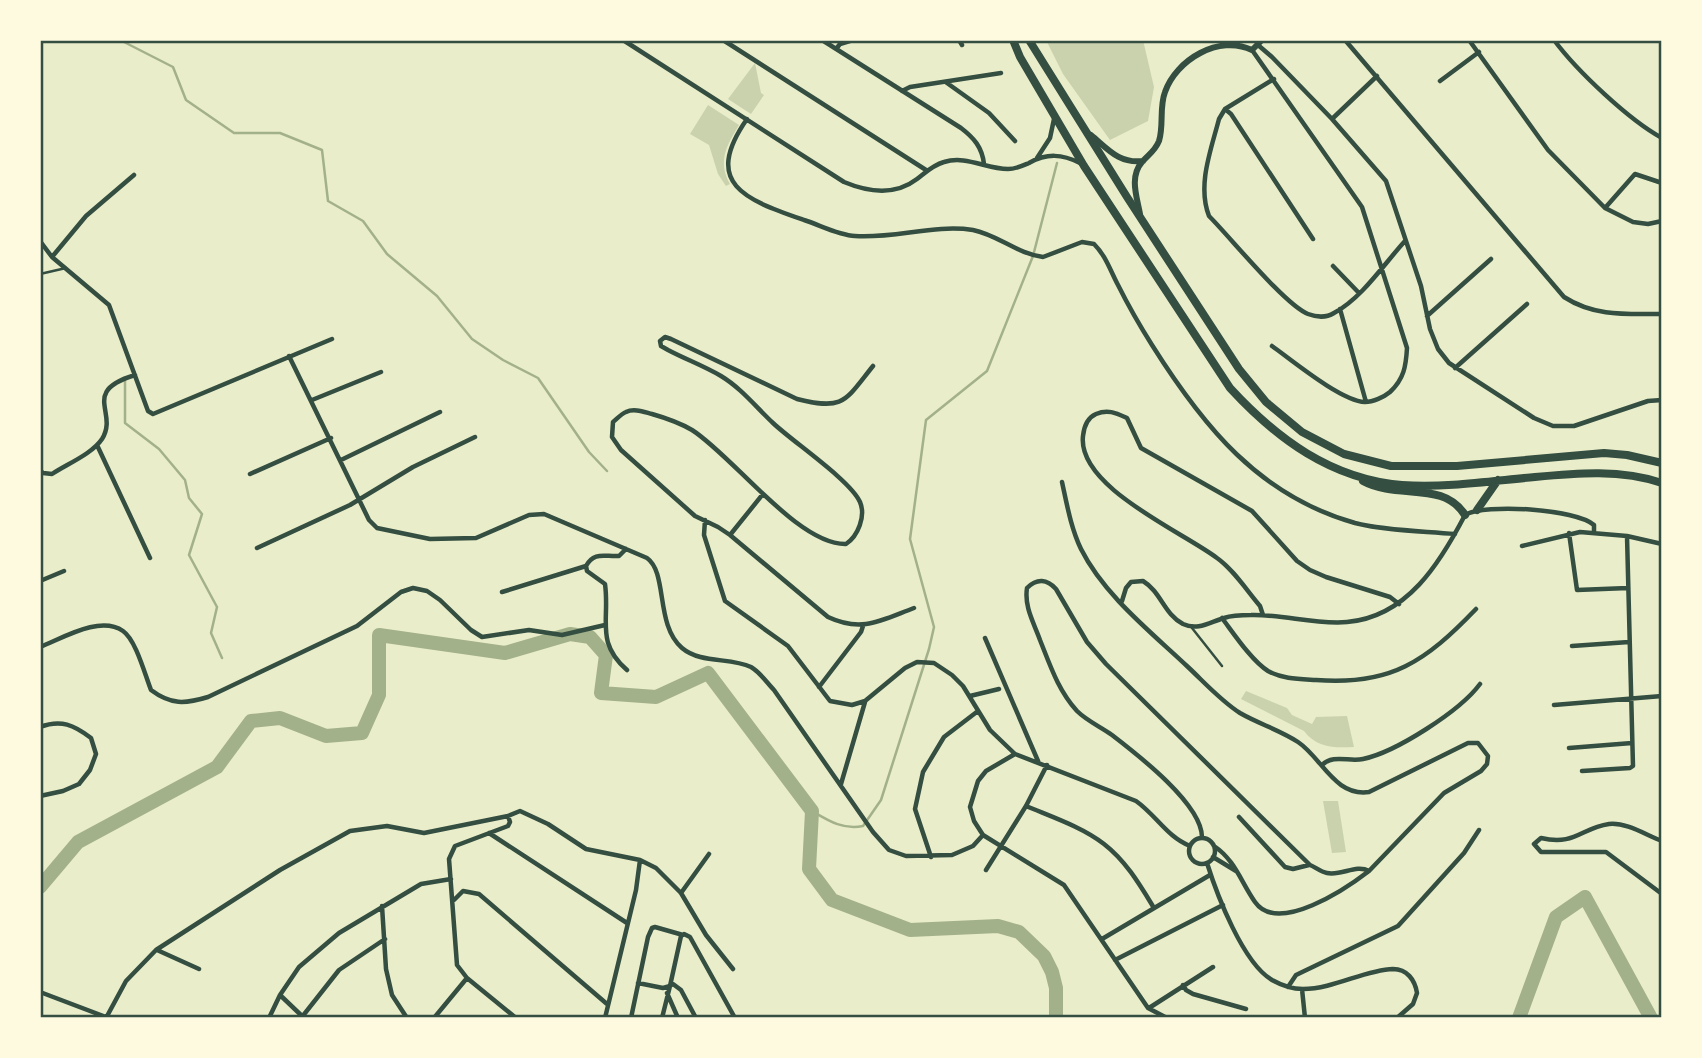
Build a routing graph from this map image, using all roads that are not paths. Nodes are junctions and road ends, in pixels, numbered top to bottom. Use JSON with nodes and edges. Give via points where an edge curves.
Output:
{"nodes":[{"id":1,"x":623,"y":40,"type":"edge"},
{"id":2,"x":723,"y":40,"type":"edge"},
{"id":3,"x":822,"y":40,"type":"edge"},
{"id":4,"x":853,"y":40,"type":"edge"},
{"id":5,"x":1013,"y":40,"type":"edge"},
{"id":6,"x":1029,"y":40,"type":"edge"},
{"id":7,"x":1345,"y":40,"type":"edge"},
{"id":8,"x":1469,"y":40,"type":"edge"},
{"id":9,"x":1554,"y":40,"type":"edge"},
{"id":10,"x":1257,"y":45,"type":"edge"},
{"id":11,"x":836,"y":49,"type":"junction"},
{"id":12,"x":1479,"y":52,"type":"junction"},
{"id":13,"x":1001,"y":73,"type":"dead end"},
{"id":14,"x":1377,"y":76,"type":"junction"},
{"id":15,"x":1273,"y":79,"type":"junction"},
{"id":16,"x":1440,"y":81,"type":"dead end"},
{"id":17,"x":946,"y":82,"type":"junction"},
{"id":18,"x":902,"y":91,"type":"junction"},
{"id":19,"x":1225,"y":109,"type":"junction"},
{"id":20,"x":1054,"y":115,"type":"junction"},
{"id":21,"x":747,"y":119,"type":"junction"},
{"id":22,"x":1332,"y":119,"type":"junction"},
{"id":23,"x":1085,"y":130,"type":"junction"},
{"id":24,"x":1662,"y":138,"type":"edge"},
{"id":25,"x":1015,"y":141,"type":"dead end"},
{"id":26,"x":1037,"y":158,"type":"junction"},
{"id":27,"x":1143,"y":161,"type":"junction"},
{"id":28,"x":984,"y":164,"type":"junction"},
{"id":29,"x":1084,"y":166,"type":"junction"},
{"id":30,"x":926,"y":170,"type":"junction"},
{"id":31,"x":134,"y":175,"type":"dead end"},
{"id":32,"x":1662,"y":183,"type":"edge"},
{"id":33,"x":1605,"y":208,"type":"junction"},
{"id":34,"x":1140,"y":216,"type":"junction"},
{"id":35,"x":1662,"y":221,"type":"edge"},
{"id":36,"x":1313,"y":239,"type":"dead end"},
{"id":37,"x":1405,"y":240,"type":"junction"},
{"id":38,"x":40,"y":241,"type":"edge"},
{"id":39,"x":52,"y":257,"type":"junction"},
{"id":40,"x":1491,"y":259,"type":"dead end"},
{"id":41,"x":1333,"y":266,"type":"dead end"},
{"id":42,"x":1381,"y":267,"type":"junction"},
{"id":43,"x":66,"y":268,"type":"junction"},
{"id":44,"x":40,"y":274,"type":"edge"},
{"id":45,"x":1359,"y":293,"type":"junction"},
{"id":46,"x":1527,"y":304,"type":"dead end"},
{"id":47,"x":1339,"y":309,"type":"junction"},
{"id":48,"x":1662,"y":314,"type":"edge"},
{"id":49,"x":1426,"y":316,"type":"junction"},
{"id":50,"x":332,"y":339,"type":"dead end"},
{"id":51,"x":1272,"y":346,"type":"dead end"},
{"id":52,"x":289,"y":356,"type":"junction"},
{"id":53,"x":873,"y":366,"type":"dead end"},
{"id":54,"x":1455,"y":368,"type":"junction"},
{"id":55,"x":381,"y":372,"type":"dead end"},
{"id":56,"x":135,"y":375,"type":"junction"},
{"id":57,"x":312,"y":400,"type":"junction"},
{"id":58,"x":1662,"y":400,"type":"edge"},
{"id":59,"x":1366,"y":402,"type":"junction"},
{"id":60,"x":440,"y":412,"type":"dead end"},
{"id":61,"x":475,"y":437,"type":"dead end"},
{"id":62,"x":331,"y":439,"type":"junction"},
{"id":63,"x":97,"y":446,"type":"junction"},
{"id":64,"x":341,"y":460,"type":"junction"},
{"id":65,"x":1662,"y":463,"type":"edge"},
{"id":66,"x":40,"y":470,"type":"edge"},
{"id":67,"x":250,"y":474,"type":"dead end"},
{"id":68,"x":1352,"y":474,"type":"junction"},
{"id":69,"x":1499,"y":480,"type":"junction"},
{"id":70,"x":1062,"y":482,"type":"dead end"},
{"id":71,"x":1662,"y":483,"type":"edge"},
{"id":72,"x":763,"y":494,"type":"junction"},
{"id":73,"x":359,"y":500,"type":"junction"},
{"id":74,"x":1477,"y":510,"type":"junction"},
{"id":75,"x":1465,"y":515,"type":"junction"},
{"id":76,"x":705,"y":520,"type":"junction"},
{"id":77,"x":1594,"y":532,"type":"junction"},
{"id":78,"x":1569,"y":533,"type":"junction"},
{"id":79,"x":1455,"y":534,"type":"junction"},
{"id":80,"x":730,"y":535,"type":"junction"},
{"id":81,"x":1627,"y":536,"type":"junction"},
{"id":82,"x":1662,"y":544,"type":"edge"},
{"id":83,"x":1522,"y":546,"type":"dead end"},
{"id":84,"x":257,"y":548,"type":"dead end"},
{"id":85,"x":626,"y":549,"type":"junction"},
{"id":86,"x":150,"y":558,"type":"dead end"},
{"id":87,"x":586,"y":566,"type":"junction"},
{"id":88,"x":64,"y":571,"type":"dead end"},
{"id":89,"x":40,"y":581,"type":"edge"},
{"id":90,"x":1628,"y":588,"type":"junction"},
{"id":91,"x":502,"y":592,"type":"dead end"},
{"id":92,"x":1122,"y":601,"type":"junction"},
{"id":93,"x":1399,"y":604,"type":"junction"},
{"id":94,"x":915,"y":608,"type":"dead end"},
{"id":95,"x":1476,"y":609,"type":"dead end"},
{"id":96,"x":1263,"y":615,"type":"junction"},
{"id":97,"x":1222,"y":618,"type":"junction"},
{"id":98,"x":605,"y":625,"type":"junction"},
{"id":99,"x":863,"y":626,"type":"junction"},
{"id":100,"x":1191,"y":626,"type":"junction"},
{"id":101,"x":985,"y":638,"type":"dead end"},
{"id":102,"x":1629,"y":642,"type":"junction"},
{"id":103,"x":1572,"y":646,"type":"dead end"},
{"id":104,"x":40,"y":647,"type":"edge"},
{"id":105,"x":1222,"y":666,"type":"dead end"},
{"id":106,"x":627,"y":670,"type":"dead end"},
{"id":107,"x":1480,"y":684,"type":"dead end"},
{"id":108,"x":819,"y":687,"type":"junction"},
{"id":109,"x":999,"y":689,"type":"dead end"},
{"id":110,"x":970,"y":696,"type":"junction"},
{"id":111,"x":1662,"y":696,"type":"edge"},
{"id":112,"x":1632,"y":699,"type":"junction"},
{"id":113,"x":865,"y":701,"type":"junction"},
{"id":114,"x":1555,"y":705,"type":"dead end"},
{"id":115,"x":978,"y":711,"type":"junction"},
{"id":116,"x":40,"y":727,"type":"edge"},
{"id":117,"x":1632,"y":743,"type":"junction"},
{"id":118,"x":1569,"y":748,"type":"dead end"},
{"id":119,"x":1014,"y":754,"type":"junction"},
{"id":120,"x":1039,"y":762,"type":"junction"},
{"id":121,"x":1046,"y":765,"type":"junction"},
{"id":122,"x":1322,"y":765,"type":"junction"},
{"id":123,"x":1581,"y":771,"type":"dead end"},
{"id":124,"x":841,"y":784,"type":"junction"},
{"id":125,"x":40,"y":796,"type":"edge"},
{"id":126,"x":1026,"y":806,"type":"junction"},
{"id":127,"x":508,"y":816,"type":"junction"},
{"id":128,"x":1239,"y":817,"type":"dead end"},
{"id":129,"x":1479,"y":830,"type":"dead end"},
{"id":130,"x":488,"y":833,"type":"junction"},
{"id":131,"x":983,"y":835,"type":"junction"},
{"id":132,"x":1202,"y":838,"type":"junction"},
{"id":133,"x":1662,"y":841,"type":"edge"},
{"id":134,"x":1001,"y":845,"type":"junction"},
{"id":135,"x":1190,"y":846,"type":"junction"},
{"id":136,"x":1214,"y":846,"type":"junction"},
{"id":137,"x":709,"y":855,"type":"dead end"},
{"id":138,"x":931,"y":857,"type":"junction"},
{"id":139,"x":1213,"y":858,"type":"junction"},
{"id":140,"x":640,"y":860,"type":"junction"},
{"id":141,"x":1207,"y":863,"type":"junction"},
{"id":142,"x":1310,"y":865,"type":"junction"},
{"id":143,"x":986,"y":870,"type":"dead end"},
{"id":144,"x":1370,"y":871,"type":"junction"},
{"id":145,"x":1237,"y":872,"type":"junction"},
{"id":146,"x":1210,"y":874,"type":"junction"},
{"id":147,"x":451,"y":879,"type":"junction"},
{"id":148,"x":681,"y":893,"type":"junction"},
{"id":149,"x":1662,"y":894,"type":"edge"},
{"id":150,"x":454,"y":900,"type":"junction"},
{"id":151,"x":382,"y":905,"type":"junction"},
{"id":152,"x":1223,"y":905,"type":"junction"},
{"id":153,"x":1154,"y":908,"type":"junction"},
{"id":154,"x":627,"y":923,"type":"junction"},
{"id":155,"x":683,"y":935,"type":"junction"},
{"id":156,"x":385,"y":939,"type":"junction"},
{"id":157,"x":1102,"y":939,"type":"junction"},
{"id":158,"x":156,"y":950,"type":"junction"},
{"id":159,"x":1115,"y":960,"type":"junction"},
{"id":160,"x":1213,"y":967,"type":"dead end"},
{"id":161,"x":199,"y":969,"type":"dead end"},
{"id":162,"x":733,"y":970,"type":"dead end"},
{"id":163,"x":467,"y":978,"type":"junction"},
{"id":164,"x":638,"y":983,"type":"junction"},
{"id":165,"x":1183,"y":985,"type":"junction"},
{"id":166,"x":670,"y":986,"type":"junction"},
{"id":167,"x":1288,"y":987,"type":"junction"},
{"id":168,"x":1302,"y":989,"type":"junction"},
{"id":169,"x":40,"y":992,"type":"edge"},
{"id":170,"x":667,"y":993,"type":"junction"},
{"id":171,"x":280,"y":995,"type":"junction"},
{"id":172,"x":607,"y":1004,"type":"junction"},
{"id":173,"x":1149,"y":1008,"type":"junction"},
{"id":174,"x":1246,"y":1009,"type":"dead end"},
{"id":175,"x":303,"y":1017,"type":"edge"},
{"id":176,"x":106,"y":1018,"type":"edge"},
{"id":177,"x":269,"y":1018,"type":"edge"},
{"id":178,"x":407,"y":1018,"type":"edge"},
{"id":179,"x":434,"y":1018,"type":"edge"},
{"id":180,"x":516,"y":1018,"type":"edge"},
{"id":181,"x":605,"y":1018,"type":"edge"},
{"id":182,"x":631,"y":1018,"type":"edge"},
{"id":183,"x":662,"y":1018,"type":"edge"},
{"id":184,"x":678,"y":1018,"type":"edge"},
{"id":185,"x":696,"y":1018,"type":"edge"},
{"id":186,"x":735,"y":1018,"type":"edge"},
{"id":187,"x":1167,"y":1018,"type":"edge"},
{"id":188,"x":1305,"y":1018,"type":"edge"},
{"id":189,"x":1397,"y":1018,"type":"edge"}],
"edges":[{"from":1,"to":21,"type":"street"},
{"from":2,"to":30,"type":"street"},
{"from":3,"to":11,"type":"street"},
{"from":4,"to":11,"type":"street"},
{"from":5,"to":20,"type":"highway"},
{"from":6,"to":23,"type":"highway"},
{"from":7,"to":14,"type":"street"},
{"from":8,"to":12,"type":"street"},
{"from":9,"to":24,"type":"street","via":[[1634,119]]},
{"from":10,"to":15,"type":"street"},
{"from":10,"to":22,"type":"street"},
{"from":10,"to":27,"type":"street","via":[[1215,46],[1177,71],[1163,98],[1158,142]]},
{"from":11,"to":18,"type":"street"},
{"from":12,"to":16,"type":"street"},
{"from":12,"to":33,"type":"street","via":[[1548,150]]},
{"from":13,"to":17,"type":"street"},
{"from":14,"to":22,"type":"street"},
{"from":14,"to":48,"type":"street","via":[[1564,297],[1604,313]]},
{"from":15,"to":19,"type":"street"},
{"from":15,"to":42,"type":"street","via":[[1362,207]]},
{"from":17,"to":18,"type":"street"},
{"from":17,"to":25,"type":"street","via":[[989,113]]},
{"from":18,"to":28,"type":"street","via":[[967,132],[983,152]]},
{"from":19,"to":36,"type":"street"},
{"from":19,"to":47,"type":"street","via":[[1205,177],[1204,203],[1209,216],[1300,310],[1321,317]]},
{"from":20,"to":26,"type":"street","via":[[1050,138]]},
{"from":20,"to":29,"type":"highway"},
{"from":21,"to":30,"type":"street","via":[[858,187],[901,188]]},
{"from":21,"to":79,"type":"street","via":[[729,149],[727,165],[737,186],[761,204],[852,236],[974,230],[1043,257],[1087,242],[1106,259],[1152,345],[1189,400],[1218,438],[1255,472],[1286,494],[1356,523]]},
{"from":22,"to":37,"type":"street","via":[[1386,181]]},
{"from":23,"to":27,"type":"street","via":[[1119,159]]},
{"from":23,"to":34,"type":"highway"},
{"from":26,"to":28,"type":"street","via":[[1014,169]]},
{"from":26,"to":29,"type":"street","via":[[1062,156]]},
{"from":27,"to":34,"type":"street","via":[[1135,180]]},
{"from":28,"to":30,"type":"street","via":[[956,159]]},
{"from":29,"to":68,"type":"highway","via":[[1230,388],[1281,438]]},
{"from":31,"to":39,"type":"street","via":[[86,216]]},
{"from":32,"to":33,"type":"street","via":[[1635,174]]},
{"from":33,"to":35,"type":"street","via":[[1633,222]]},
{"from":34,"to":65,"type":"highway","via":[[1254,388],[1284,418],[1325,445],[1391,466],[1457,466],[1604,453]]},
{"from":37,"to":42,"type":"street"},
{"from":37,"to":49,"type":"street"},
{"from":38,"to":39,"type":"street"},
{"from":39,"to":43,"type":"street"},
{"from":40,"to":49,"type":"street"},
{"from":41,"to":45,"type":"street"},
{"from":42,"to":45,"type":"street"},
{"from":42,"to":59,"type":"street","via":[[1407,348],[1406,366],[1400,383],[1385,397]]},
{"from":43,"to":44,"type":"lane"},
{"from":43,"to":56,"type":"street","via":[[109,305]]},
{"from":45,"to":47,"type":"street"},
{"from":46,"to":54,"type":"street"},
{"from":47,"to":59,"type":"street"},
{"from":49,"to":54,"type":"street","via":[[1438,349]]},
{"from":50,"to":52,"type":"street"},
{"from":51,"to":59,"type":"street","via":[[1337,392]]},
{"from":52,"to":56,"type":"street","via":[[153,414]]},
{"from":52,"to":57,"type":"street"},
{"from":53,"to":72,"type":"street","via":[[836,405],[814,404],[664,337],[660,341],[667,350],[722,377],[851,489],[861,503],[862,519],[846,544],[826,542]]},
{"from":54,"to":58,"type":"street","via":[[1553,426],[1574,426]]},
{"from":55,"to":57,"type":"street"},
{"from":56,"to":63,"type":"street","via":[[105,393],[106,428]]},
{"from":57,"to":62,"type":"street"},
{"from":60,"to":64,"type":"street"},
{"from":61,"to":73,"type":"street"},
{"from":62,"to":64,"type":"street"},
{"from":62,"to":67,"type":"street"},
{"from":63,"to":66,"type":"street","via":[[52,474]]},
{"from":63,"to":86,"type":"street"},
{"from":64,"to":73,"type":"street"},
{"from":68,"to":69,"type":"highway","via":[[1401,485]]},
{"from":68,"to":75,"type":"highway","via":[[1380,488],[1444,496]]},
{"from":69,"to":71,"type":"highway","via":[[1604,474]]},
{"from":69,"to":74,"type":"highway"},
{"from":70,"to":92,"type":"street","via":[[1082,550]]},
{"from":72,"to":76,"type":"street","via":[[693,431],[664,417],[633,410],[613,422],[612,437],[621,450]]},
{"from":72,"to":80,"type":"street"},
{"from":73,"to":84,"type":"street"},
{"from":73,"to":85,"type":"street","via":[[377,528],[430,539],[476,538],[528,515],[544,514]]},
{"from":74,"to":75,"type":"street"},
{"from":74,"to":77,"type":"street","via":[[1569,513],[1587,519]]},
{"from":75,"to":79,"type":"street"},
{"from":76,"to":80,"type":"street"},
{"from":76,"to":108,"type":"street","via":[[704,535],[725,601],[788,646]]},
{"from":77,"to":78,"type":"street"},
{"from":77,"to":81,"type":"street"},
{"from":78,"to":83,"type":"street"},
{"from":78,"to":90,"type":"street","via":[[1577,590]]},
{"from":79,"to":93,"type":"street","via":[[1423,582]]},
{"from":80,"to":99,"type":"street","via":[[828,617],[845,625]]},
{"from":81,"to":82,"type":"street"},
{"from":81,"to":90,"type":"street"},
{"from":85,"to":87,"type":"street","via":[[618,556],[593,557]]},
{"from":85,"to":124,"type":"street","via":[[655,567],[666,624],[682,648],[752,668],[774,690]]},
{"from":87,"to":91,"type":"street"},
{"from":87,"to":98,"type":"street","via":[[605,584]]},
{"from":88,"to":89,"type":"street"},
{"from":90,"to":102,"type":"street"},
{"from":92,"to":100,"type":"street","via":[[1130,582],[1143,581],[1175,618]]},
{"from":92,"to":122,"type":"street","via":[[1227,704],[1296,741]]},
{"from":93,"to":96,"type":"street","via":[[1348,622]]},
{"from":93,"to":96,"type":"street","via":[[1310,570],[1248,508],[1141,448],[1127,418],[1109,411],[1094,414],[1082,440],[1093,469],[1160,524],[1220,560]]},
{"from":94,"to":99,"type":"street"},
{"from":95,"to":97,"type":"street","via":[[1441,644],[1413,663],[1391,673],[1341,682],[1287,678],[1266,670]]},
{"from":96,"to":97,"type":"street"},
{"from":97,"to":100,"type":"street"},
{"from":98,"to":104,"type":"street","via":[[562,635],[529,630],[482,637],[440,600],[413,588],[357,626],[190,703],[175,703],[151,690],[124,631],[89,627]]},
{"from":98,"to":106,"type":"street","via":[[608,646]]},
{"from":99,"to":108,"type":"street"},
{"from":100,"to":105,"type":"lane"},
{"from":101,"to":120,"type":"street"},
{"from":102,"to":103,"type":"street"},
{"from":102,"to":112,"type":"street"},
{"from":107,"to":122,"type":"street","via":[[1457,708],[1390,749]]},
{"from":108,"to":113,"type":"street","via":[[830,701],[852,705]]},
{"from":109,"to":110,"type":"street"},
{"from":110,"to":113,"type":"street","via":[[952,674],[934,663],[920,662],[905,668]]},
{"from":110,"to":115,"type":"street"},
{"from":111,"to":112,"type":"street"},
{"from":112,"to":114,"type":"street"},
{"from":112,"to":117,"type":"street"},
{"from":113,"to":124,"type":"street"},
{"from":115,"to":119,"type":"street"},
{"from":115,"to":138,"type":"street","via":[[944,737],[923,772],[915,809]]},
{"from":116,"to":125,"type":"street","via":[[54,721],[76,727],[92,738],[96,754],[79,784]]},
{"from":117,"to":118,"type":"street"},
{"from":117,"to":123,"type":"street","via":[[1632,768]]},
{"from":119,"to":120,"type":"street"},
{"from":119,"to":131,"type":"street","via":[[986,771],[973,794],[970,807]]},
{"from":120,"to":121,"type":"street"},
{"from":121,"to":126,"type":"street"},
{"from":121,"to":135,"type":"street","via":[[1136,801],[1171,836]]},
{"from":122,"to":144,"type":"street","via":[[1343,788],[1359,793],[1468,743],[1478,743],[1488,756],[1481,771],[1444,793]]},
{"from":124,"to":138,"type":"street","via":[[889,850]]},
{"from":126,"to":134,"type":"street"},
{"from":126,"to":153,"type":"street","via":[[1102,842],[1133,875]]},
{"from":127,"to":130,"type":"street","via":[[508,826]]},
{"from":127,"to":140,"type":"street","via":[[524,811],[586,849]]},
{"from":127,"to":158,"type":"street","via":[[425,833],[387,826],[350,831]]},
{"from":128,"to":142,"type":"street","via":[[1285,867]]},
{"from":129,"to":167,"type":"street","via":[[1398,926],[1296,975]]},
{"from":130,"to":147,"type":"street","via":[[455,846],[449,859]]},
{"from":130,"to":154,"type":"street"},
{"from":131,"to":134,"type":"street"},
{"from":131,"to":138,"type":"street","via":[[952,855]]},
{"from":132,"to":135,"type":"street"},
{"from":132,"to":136,"type":"street"},
{"from":132,"to":142,"type":"street","via":[[1200,823],[1178,792],[1111,734],[1079,713],[1055,680],[1027,607],[1027,588],[1032,583],[1049,582],[1056,589],[1087,642],[1106,664]]},
{"from":133,"to":149,"type":"street","via":[[1620,824],[1607,824],[1566,841],[1541,838],[1534,844],[1541,852],[1606,852]]},
{"from":134,"to":143,"type":"street"},
{"from":134,"to":157,"type":"street","via":[[1064,885]]},
{"from":135,"to":141,"type":"street","via":[[1192,858]]},
{"from":136,"to":139,"type":"street"},
{"from":136,"to":145,"type":"street"},
{"from":137,"to":148,"type":"street"},
{"from":139,"to":141,"type":"street"},
{"from":139,"to":145,"type":"street"},
{"from":140,"to":148,"type":"street","via":[[656,868]]},
{"from":140,"to":154,"type":"street"},
{"from":141,"to":146,"type":"street"},
{"from":142,"to":144,"type":"street","via":[[1327,873]]},
{"from":144,"to":145,"type":"street","via":[[1305,909],[1277,915],[1257,905]]},
{"from":146,"to":152,"type":"street"},
{"from":146,"to":153,"type":"street"},
{"from":147,"to":150,"type":"street"},
{"from":147,"to":151,"type":"street","via":[[421,884]]},
{"from":148,"to":162,"type":"street"},
{"from":150,"to":163,"type":"street","via":[[457,965]]},
{"from":150,"to":172,"type":"street","via":[[463,891],[479,894]]},
{"from":151,"to":156,"type":"street"},
{"from":151,"to":171,"type":"street","via":[[299,967]]},
{"from":152,"to":159,"type":"street"},
{"from":152,"to":167,"type":"street","via":[[1248,956],[1271,979]]},
{"from":153,"to":157,"type":"street"},
{"from":154,"to":172,"type":"street"},
{"from":155,"to":164,"type":"street","via":[[652,928]]},
{"from":155,"to":166,"type":"street"},
{"from":155,"to":186,"type":"street","via":[[690,937]]},
{"from":156,"to":175,"type":"street","via":[[339,970]]},
{"from":156,"to":178,"type":"street","via":[[392,995]]},
{"from":157,"to":159,"type":"street"},
{"from":158,"to":161,"type":"street"},
{"from":158,"to":176,"type":"street","via":[[126,981]]},
{"from":159,"to":173,"type":"street"},
{"from":160,"to":165,"type":"street"},
{"from":163,"to":179,"type":"street"},
{"from":163,"to":180,"type":"street"},
{"from":164,"to":166,"type":"street"},
{"from":164,"to":182,"type":"street"},
{"from":165,"to":173,"type":"street"},
{"from":165,"to":174,"type":"street","via":[[1193,994]]},
{"from":166,"to":170,"type":"street"},
{"from":166,"to":185,"type":"street","via":[[677,985]]},
{"from":167,"to":168,"type":"street"},
{"from":168,"to":188,"type":"street"},
{"from":168,"to":189,"type":"street","via":[[1382,971],[1405,972],[1413,978],[1418,993]]},
{"from":169,"to":176,"type":"street"},
{"from":170,"to":183,"type":"street"},
{"from":170,"to":184,"type":"street"},
{"from":171,"to":175,"type":"street"},
{"from":171,"to":177,"type":"street"},
{"from":172,"to":181,"type":"street"},
{"from":173,"to":187,"type":"street"}]}
